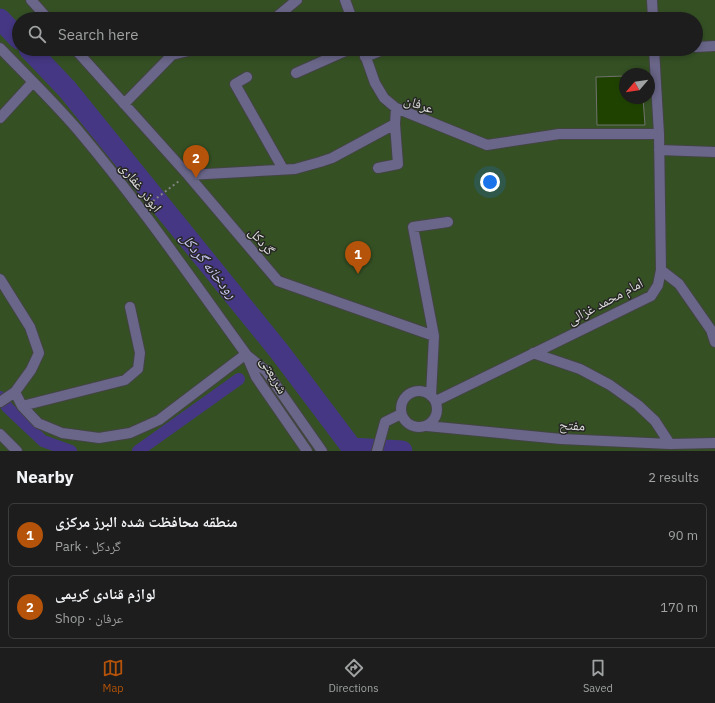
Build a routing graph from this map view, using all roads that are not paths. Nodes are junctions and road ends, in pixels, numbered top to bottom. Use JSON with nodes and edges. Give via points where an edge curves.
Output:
{"nodes":[{"id":1,"x":31,"y":0,"type":"edge"},
{"id":2,"x":297,"y":0,"type":"edge"},
{"id":3,"x":345,"y":0,"type":"edge"},
{"id":4,"x":653,"y":0,"type":"edge"},
{"id":5,"x":42,"y":12,"type":"edge"},
{"id":6,"x":282,"y":12,"type":"edge"},
{"id":7,"x":349,"y":12,"type":"edge"},
{"id":8,"x":653,"y":12,"type":"edge"},
{"id":9,"x":715,"y":46,"type":"edge"},
{"id":10,"x":703,"y":47,"type":"edge"},
{"id":11,"x":0,"y":48,"type":"edge"},
{"id":12,"x":81,"y":56,"type":"edge"},
{"id":13,"x":172,"y":56,"type":"edge"},
{"id":14,"x":334,"y":56,"type":"edge"},
{"id":15,"x":365,"y":56,"type":"edge"},
{"id":16,"x":654,"y":56,"type":"edge"},
{"id":17,"x":296,"y":73,"type":"dead end"},
{"id":18,"x":247,"y":77,"type":"dead end"},
{"id":19,"x":33,"y":82,"type":"junction"},
{"id":20,"x":124,"y":104,"type":"junction"},
{"id":21,"x":396,"y":108,"type":"junction"},
{"id":22,"x":0,"y":118,"type":"edge"},
{"id":23,"x":395,"y":124,"type":"junction"},
{"id":24,"x":659,"y":134,"type":"junction"},
{"id":25,"x":659,"y":150,"type":"junction"},
{"id":26,"x":715,"y":152,"type":"edge"},
{"id":27,"x":378,"y":168,"type":"dead end"},
{"id":28,"x":283,"y":169,"type":"junction"},
{"id":29,"x":188,"y":174,"type":"junction"},
{"id":30,"x":448,"y":222,"type":"dead end"},
{"id":31,"x":661,"y":270,"type":"junction"},
{"id":32,"x":0,"y":279,"type":"edge"},
{"id":33,"x":130,"y":307,"type":"dead end"},
{"id":34,"x":713,"y":329,"type":"edge"},
{"id":35,"x":434,"y":336,"type":"junction"},
{"id":36,"x":715,"y":342,"type":"edge"},
{"id":37,"x":533,"y":353,"type":"junction"},
{"id":38,"x":246,"y":354,"type":"junction"},
{"id":39,"x":12,"y":394,"type":"junction"},
{"id":40,"x":433,"y":399,"type":"junction"},
{"id":41,"x":0,"y":402,"type":"edge"},
{"id":42,"x":22,"y":406,"type":"junction"},
{"id":43,"x":401,"y":414,"type":"junction"},
{"id":44,"x":427,"y":426,"type":"junction"},
{"id":45,"x":0,"y":434,"type":"edge"},
{"id":46,"x":715,"y":443,"type":"edge"},
{"id":47,"x":670,"y":444,"type":"junction"},
{"id":48,"x":17,"y":451,"type":"edge"},
{"id":49,"x":307,"y":451,"type":"edge"},
{"id":50,"x":322,"y":451,"type":"edge"},
{"id":51,"x":377,"y":451,"type":"edge"}],
"edges":[{"from":1,"to":5,"type":"street"},
{"from":2,"to":6,"type":"street"},
{"from":3,"to":7,"type":"street"},
{"from":4,"to":8,"type":"street"},
{"from":9,"to":10,"type":"street"},
{"from":11,"to":19,"type":"street","name":"ابوذر غفاری"},
{"from":12,"to":20,"type":"street","name":"گردکل"},
{"from":13,"to":20,"type":"street"},
{"from":14,"to":17,"type":"street"},
{"from":15,"to":21,"type":"street","via":[[375,83],[384,98]]},
{"from":16,"to":24,"type":"street","name":"امام محمد غزالی"},
{"from":18,"to":28,"type":"street","via":[[235,84]]},
{"from":19,"to":22,"type":"street"},
{"from":19,"to":38,"type":"street","name":"ابوذر غفاری","via":[[77,129],[142,209]]},
{"from":20,"to":29,"type":"street","name":"گردکل"},
{"from":21,"to":23,"type":"street","name":"عرفان"},
{"from":21,"to":24,"type":"street","name":"عرفان","via":[[486,145],[558,134]]},
{"from":23,"to":27,"type":"street","via":[[398,164]]},
{"from":23,"to":28,"type":"street","name":"عرفان","via":[[332,158],[295,169]]},
{"from":24,"to":25,"type":"street","name":"امام محمد غزالی"},
{"from":25,"to":26,"type":"street"},
{"from":25,"to":31,"type":"street","name":"امام محمد غزالی"},
{"from":28,"to":29,"type":"street","name":"عرفان"},
{"from":29,"to":35,"type":"street","name":"گردکل","via":[[278,281]]},
{"from":30,"to":35,"type":"street","via":[[413,227]]},
{"from":31,"to":34,"type":"street","via":[[680,284]]},
{"from":31,"to":37,"type":"street","name":"امام محمد غزالی","via":[[658,285],[651,296]]},
{"from":32,"to":39,"type":"street","via":[[30,327],[39,353],[31,370]]},
{"from":33,"to":42,"type":"street","via":[[140,353],[138,369],[125,380]]},
{"from":34,"to":36,"type":"street"},
{"from":35,"to":40,"type":"street"},
{"from":37,"to":40,"type":"street","name":"امام محمد غزالی"},
{"from":37,"to":47,"type":"street","via":[[580,369],[610,384],[655,421]]},
{"from":38,"to":42,"type":"street","via":[[159,420],[130,433],[99,438],[62,433],[38,423]]},
{"from":38,"to":49,"type":"street","name":"شریعتی","via":[[256,378]]},
{"from":38,"to":50,"type":"street","name":"شریعتی","via":[[266,370]]},
{"from":39,"to":41,"type":"street"},
{"from":39,"to":42,"type":"street"},
{"from":40,"to":43,"type":"street","via":[[427,393],[413,392],[403,400]]},
{"from":40,"to":44,"type":"street","via":[[437,407],[436,418]]},
{"from":43,"to":44,"type":"street","via":[[414,427]]},
{"from":43,"to":51,"type":"street","via":[[385,422]]},
{"from":44,"to":47,"type":"street","name":"مفتح","via":[[561,439]]},
{"from":45,"to":48,"type":"street"},
{"from":46,"to":47,"type":"street","name":"مفتح"}]}
